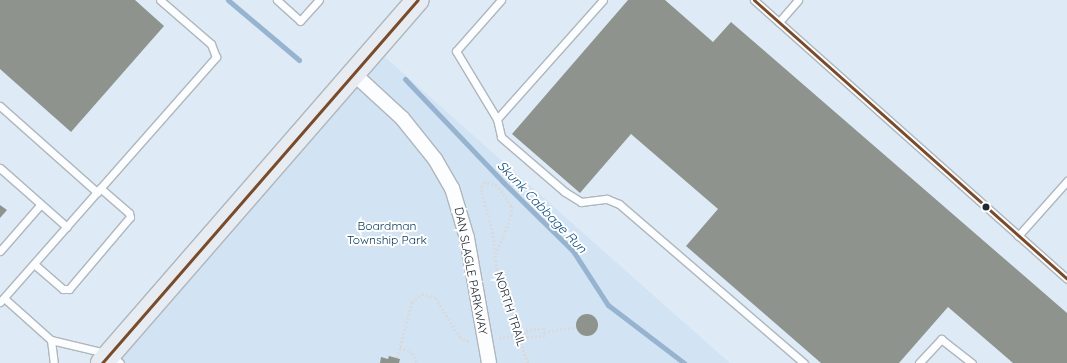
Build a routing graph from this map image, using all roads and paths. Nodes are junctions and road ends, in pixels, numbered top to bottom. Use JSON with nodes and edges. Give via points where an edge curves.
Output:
{"nodes":[{"id":1,"x":160,"y":0,"type":"edge"},
{"id":2,"x":277,"y":0,"type":"edge"},
{"id":3,"x":319,"y":0,"type":"edge"},
{"id":4,"x":417,"y":0,"type":"edge"},
{"id":5,"x":501,"y":0,"type":"edge"},
{"id":6,"x":602,"y":0,"type":"edge"},
{"id":7,"x":754,"y":0,"type":"edge"},
{"id":8,"x":798,"y":0,"type":"edge"},
{"id":9,"x":779,"y":22,"type":"junction"},
{"id":10,"x":353,"y":73,"type":"junction"},
{"id":11,"x":0,"y":106,"type":"edge"},
{"id":12,"x":497,"y":119,"type":"junction"},
{"id":13,"x":0,"y":168,"type":"edge"},
{"id":14,"x":1067,"y":181,"type":"edge"},
{"id":15,"x":99,"y":190,"type":"junction"},
{"id":16,"x":41,"y":204,"type":"junction"},
{"id":17,"x":67,"y":227,"type":"junction"},
{"id":18,"x":1018,"y":236,"type":"junction"},
{"id":19,"x":0,"y":251,"type":"edge"},
{"id":20,"x":496,"y":254,"type":"junction"},
{"id":21,"x":34,"y":264,"type":"junction"},
{"id":22,"x":1067,"y":279,"type":"edge"},
{"id":23,"x":2,"y":300,"type":"edge"},
{"id":24,"x":576,"y":327,"type":"dead end"},
{"id":25,"x":544,"y":332,"type":"junction"},
{"id":26,"x":527,"y":334,"type":"junction"},
{"id":27,"x":520,"y":336,"type":"junction"},
{"id":28,"x":495,"y":338,"type":"dead end"},
{"id":29,"x":51,"y":340,"type":"junction"},
{"id":30,"x":476,"y":341,"type":"dead end"},
{"id":31,"x":400,"y":347,"type":"junction"},
{"id":32,"x":396,"y":358,"type":"dead end"},
{"id":33,"x":111,"y":360,"type":"edge"},
{"id":34,"x":54,"y":363,"type":"edge"},
{"id":35,"x":418,"y":363,"type":"edge"},
{"id":36,"x":489,"y":363,"type":"edge"},
{"id":37,"x":528,"y":363,"type":"edge"},
{"id":38,"x":804,"y":363,"type":"edge"},
{"id":39,"x":919,"y":363,"type":"edge"},
{"id":40,"x":972,"y":363,"type":"edge"}],
"edges":[{"from":1,"to":15,"type":"lane","via":[[211,44],[216,57]]},
{"from":2,"to":3,"type":"lane","via":[[300,21]]},
{"from":4,"to":10,"type":"main road"},
{"from":5,"to":12,"type":"lane","via":[[456,51]]},
{"from":6,"to":12,"type":"lane"},
{"from":7,"to":9,"type":"lane"},
{"from":8,"to":9,"type":"lane"},
{"from":9,"to":18,"type":"lane"},
{"from":10,"to":33,"type":"main road"},
{"from":10,"to":36,"type":"street","name":"DAN SLAGLE PARKWAY","via":[[402,118],[435,160],[452,188],[467,238]]},
{"from":11,"to":15,"type":"lane"},
{"from":12,"to":38,"type":"lane","via":[[501,137],[566,192],[581,202],[607,199],[619,204]]},
{"from":13,"to":16,"type":"lane"},
{"from":14,"to":18,"type":"lane"},
{"from":15,"to":17,"type":"lane"},
{"from":15,"to":21,"type":"lane","via":[[129,213],[130,217],[69,289],[64,289]]},
{"from":16,"to":17,"type":"lane"},
{"from":16,"to":19,"type":"lane"},
{"from":17,"to":21,"type":"lane"},
{"from":18,"to":22,"type":"lane"},
{"from":20,"to":20,"type":"path","name":"NORTH TRAIL","via":[[511,216],[511,206],[497,186],[485,182],[482,193]]},
{"from":20,"to":27,"type":"path","name":"NORTH TRAIL","via":[[502,287]]},
{"from":21,"to":23,"type":"lane"},
{"from":23,"to":29,"type":"lane"},
{"from":24,"to":25,"type":"path"},
{"from":25,"to":26,"type":"path","via":[[544,328],[526,330]]},
{"from":25,"to":26,"type":"path","via":[[545,336],[527,338]]},
{"from":26,"to":27,"type":"path"},
{"from":27,"to":28,"type":"path"},
{"from":27,"to":37,"type":"path","name":"NORTH TRAIL"},
{"from":29,"to":33,"type":"lane"},
{"from":29,"to":34,"type":"lane"},
{"from":30,"to":31,"type":"path","via":[[463,340],[440,301],[426,294],[417,296],[412,302]]},
{"from":31,"to":32,"type":"path"},
{"from":31,"to":35,"type":"path","via":[[412,353]]},
{"from":39,"to":40,"type":"lane","via":[[941,339]]}]}
